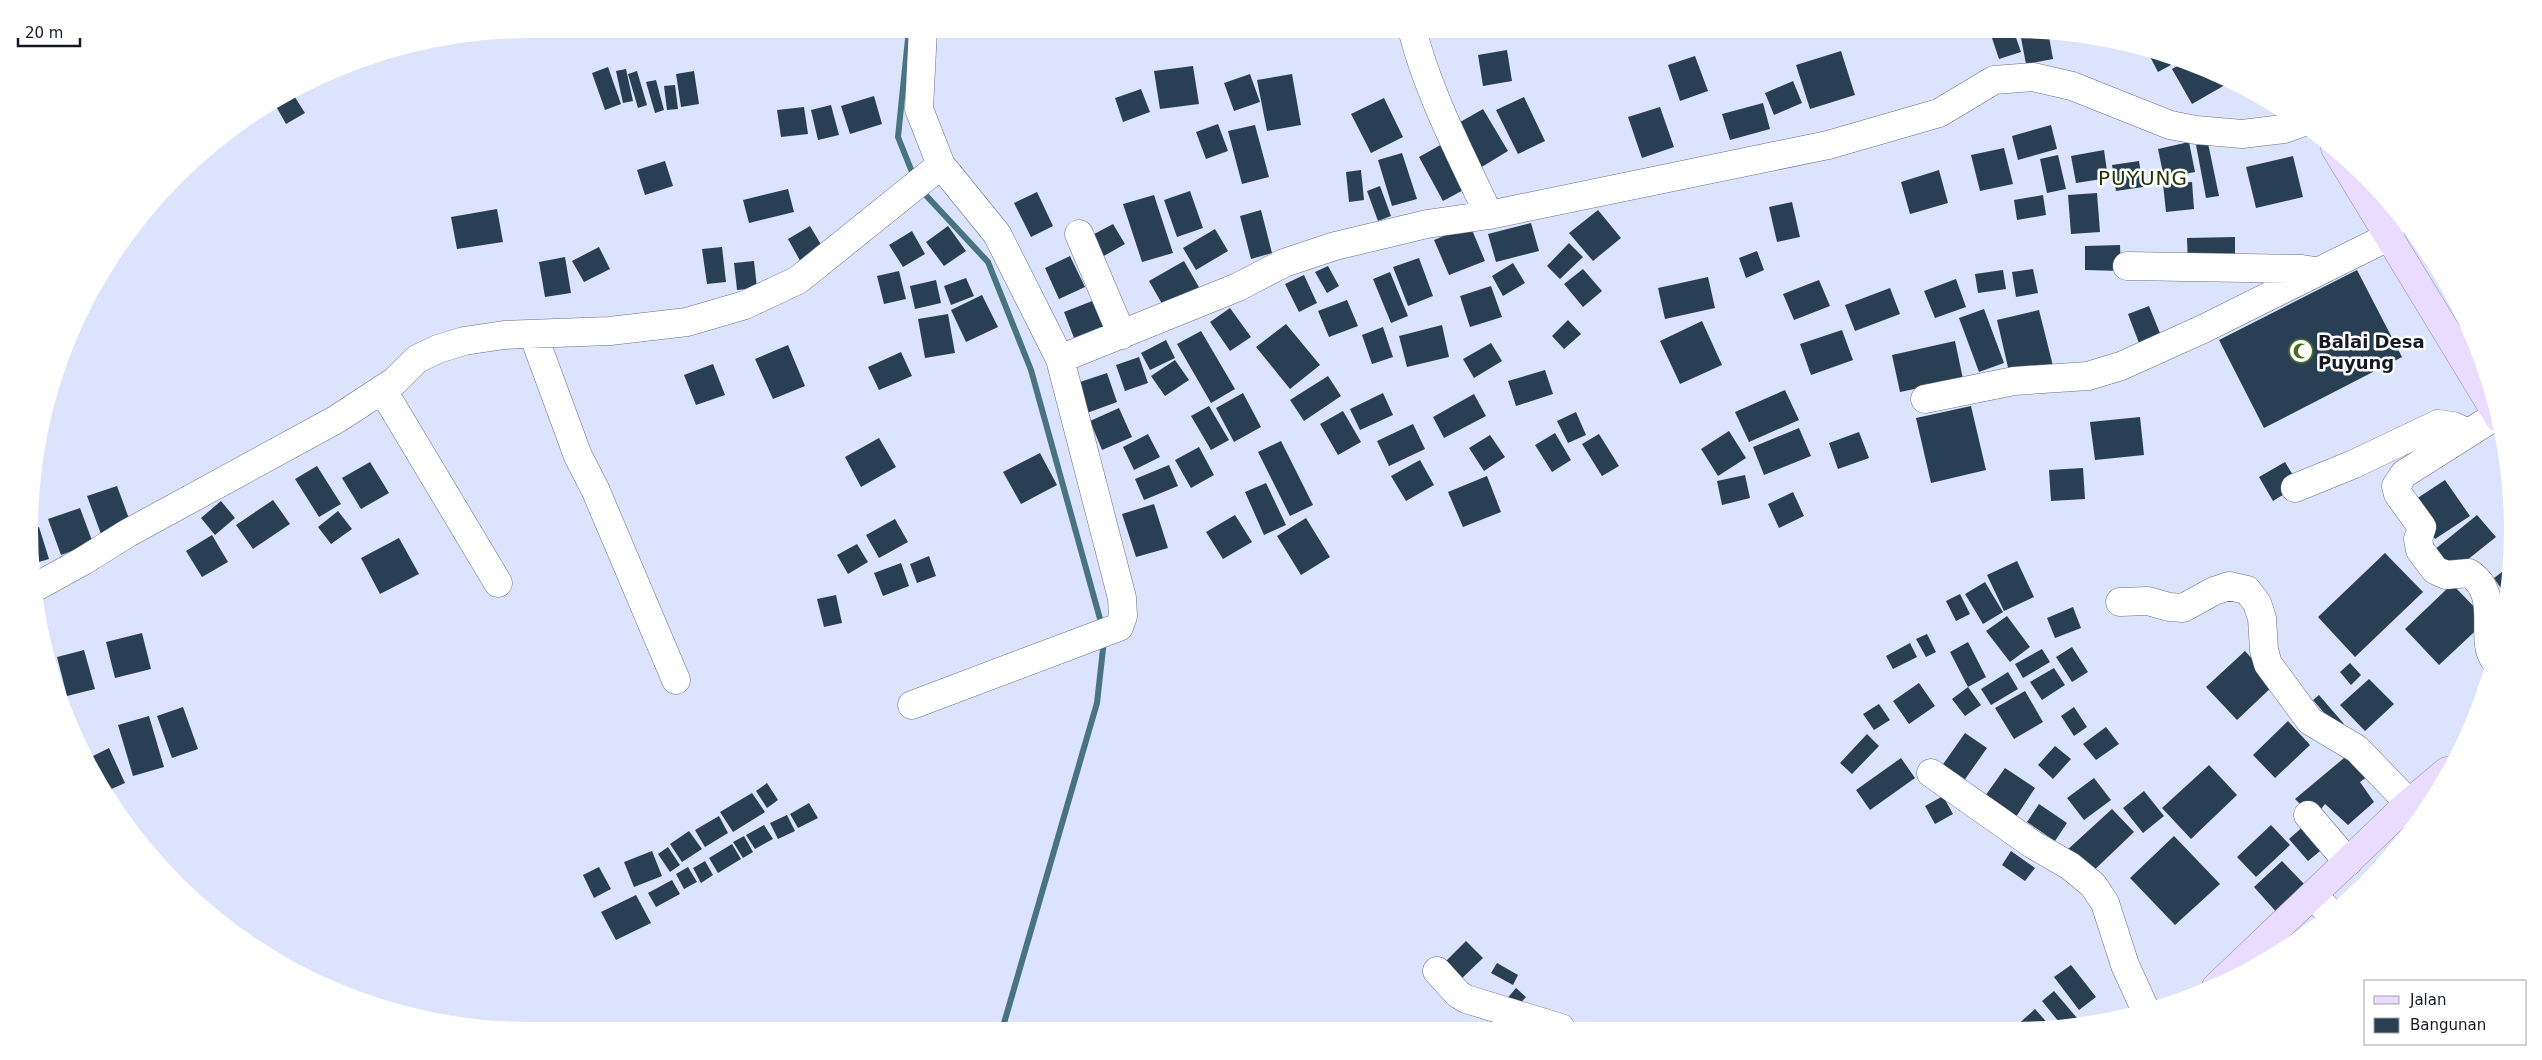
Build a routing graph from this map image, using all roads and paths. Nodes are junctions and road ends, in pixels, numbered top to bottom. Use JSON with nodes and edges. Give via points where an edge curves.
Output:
{"nodes":[{"id":1,"x":922,"y":38,"type":"edge"},
{"id":2,"x":1414,"y":38,"type":"edge"},
{"id":3,"x":2293,"y":126,"type":"edge"},
{"id":4,"x":938,"y":167,"type":"junction"},
{"id":5,"x":2351,"y":173,"type":"edge"},
{"id":6,"x":1489,"y":215,"type":"junction"},
{"id":7,"x":1079,"y":234,"type":"dead end"},
{"id":8,"x":2390,"y":236,"type":"junction"},
{"id":9,"x":2127,"y":266,"type":"dead end"},
{"id":10,"x":2315,"y":271,"type":"junction"},
{"id":11,"x":533,"y":334,"type":"junction"},
{"id":12,"x":1122,"y":335,"type":"junction"},
{"id":13,"x":1060,"y":359,"type":"junction"},
{"id":14,"x":382,"y":390,"type":"junction"},
{"id":15,"x":2486,"y":397,"type":"edge"},
{"id":16,"x":1925,"y":399,"type":"dead end"},
{"id":17,"x":2492,"y":420,"type":"edge"},
{"id":18,"x":2468,"y":433,"type":"junction"},
{"id":19,"x":2295,"y":488,"type":"dead end"},
{"id":20,"x":498,"y":583,"type":"dead end"},
{"id":21,"x":41,"y":584,"type":"edge"},
{"id":22,"x":2120,"y":602,"type":"dead end"},
{"id":23,"x":2490,"y":650,"type":"edge"},
{"id":24,"x":676,"y":680,"type":"dead end"},
{"id":25,"x":912,"y":705,"type":"dead end"},
{"id":26,"x":1931,"y":773,"type":"dead end"},
{"id":27,"x":2437,"y":780,"type":"edge"},
{"id":28,"x":2409,"y":803,"type":"junction"},
{"id":29,"x":2308,"y":815,"type":"dead end"},
{"id":30,"x":2348,"y":862,"type":"junction"},
{"id":31,"x":2323,"y":905,"type":"edge"},
{"id":32,"x":2249,"y":962,"type":"edge"},
{"id":33,"x":1437,"y":971,"type":"dead end"},
{"id":34,"x":2143,"y":1005,"type":"edge"},
{"id":35,"x":1541,"y":1022,"type":"edge"}],
"edges":[{"from":1,"to":4,"type":"street","via":[[919,109]]},
{"from":2,"to":6,"type":"street","via":[[1449,128]]},
{"from":3,"to":6,"type":"street","via":[[2242,134],[2196,130],[2170,125],[2072,86],[2033,77],[2014,77],[1994,80],[1939,113],[1828,145]]},
{"from":4,"to":11,"type":"street","via":[[798,280],[745,305],[687,322],[610,331]]},
{"from":4,"to":13,"type":"street","via":[[997,234]]},
{"from":5,"to":8,"type":"main road"},
{"from":6,"to":12,"type":"street","via":[[1427,224],[1335,246],[1284,264]]},
{"from":7,"to":12,"type":"street"},
{"from":8,"to":10,"type":"street"},
{"from":8,"to":15,"type":"main road"},
{"from":9,"to":10,"type":"street"},
{"from":10,"to":16,"type":"street","via":[[2203,329],[2121,366],[2088,376],[2014,381]]},
{"from":11,"to":14,"type":"street","via":[[464,341],[438,349],[417,359]]},
{"from":11,"to":24,"type":"street","via":[[578,456]]},
{"from":12,"to":13,"type":"street"},
{"from":13,"to":25,"type":"street","via":[[1122,598],[1123,616],[1108,631]]},
{"from":14,"to":20,"type":"street"},
{"from":14,"to":21,"type":"street","via":[[338,419],[128,533]]},
{"from":17,"to":18,"type":"street"},
{"from":18,"to":19,"type":"street","via":[[2438,424]]},
{"from":18,"to":23,"type":"street","via":[[2404,474],[2396,491],[2422,527],[2418,545],[2427,562],[2446,575],[2468,573],[2482,589],[2490,614]]},
{"from":22,"to":28,"type":"street","via":[[2148,600],[2183,608],[2229,586],[2247,590],[2257,603],[2262,618],[2268,664],[2310,721],[2357,749]]},
{"from":26,"to":34,"type":"street","via":[[2094,885],[2105,903],[2125,965]]},
{"from":27,"to":28,"type":"main road"},
{"from":28,"to":30,"type":"main road"},
{"from":29,"to":30,"type":"street"},
{"from":30,"to":31,"type":"main road"},
{"from":31,"to":32,"type":"main road"},
{"from":33,"to":35,"type":"street","via":[[1466,999]]}]}
